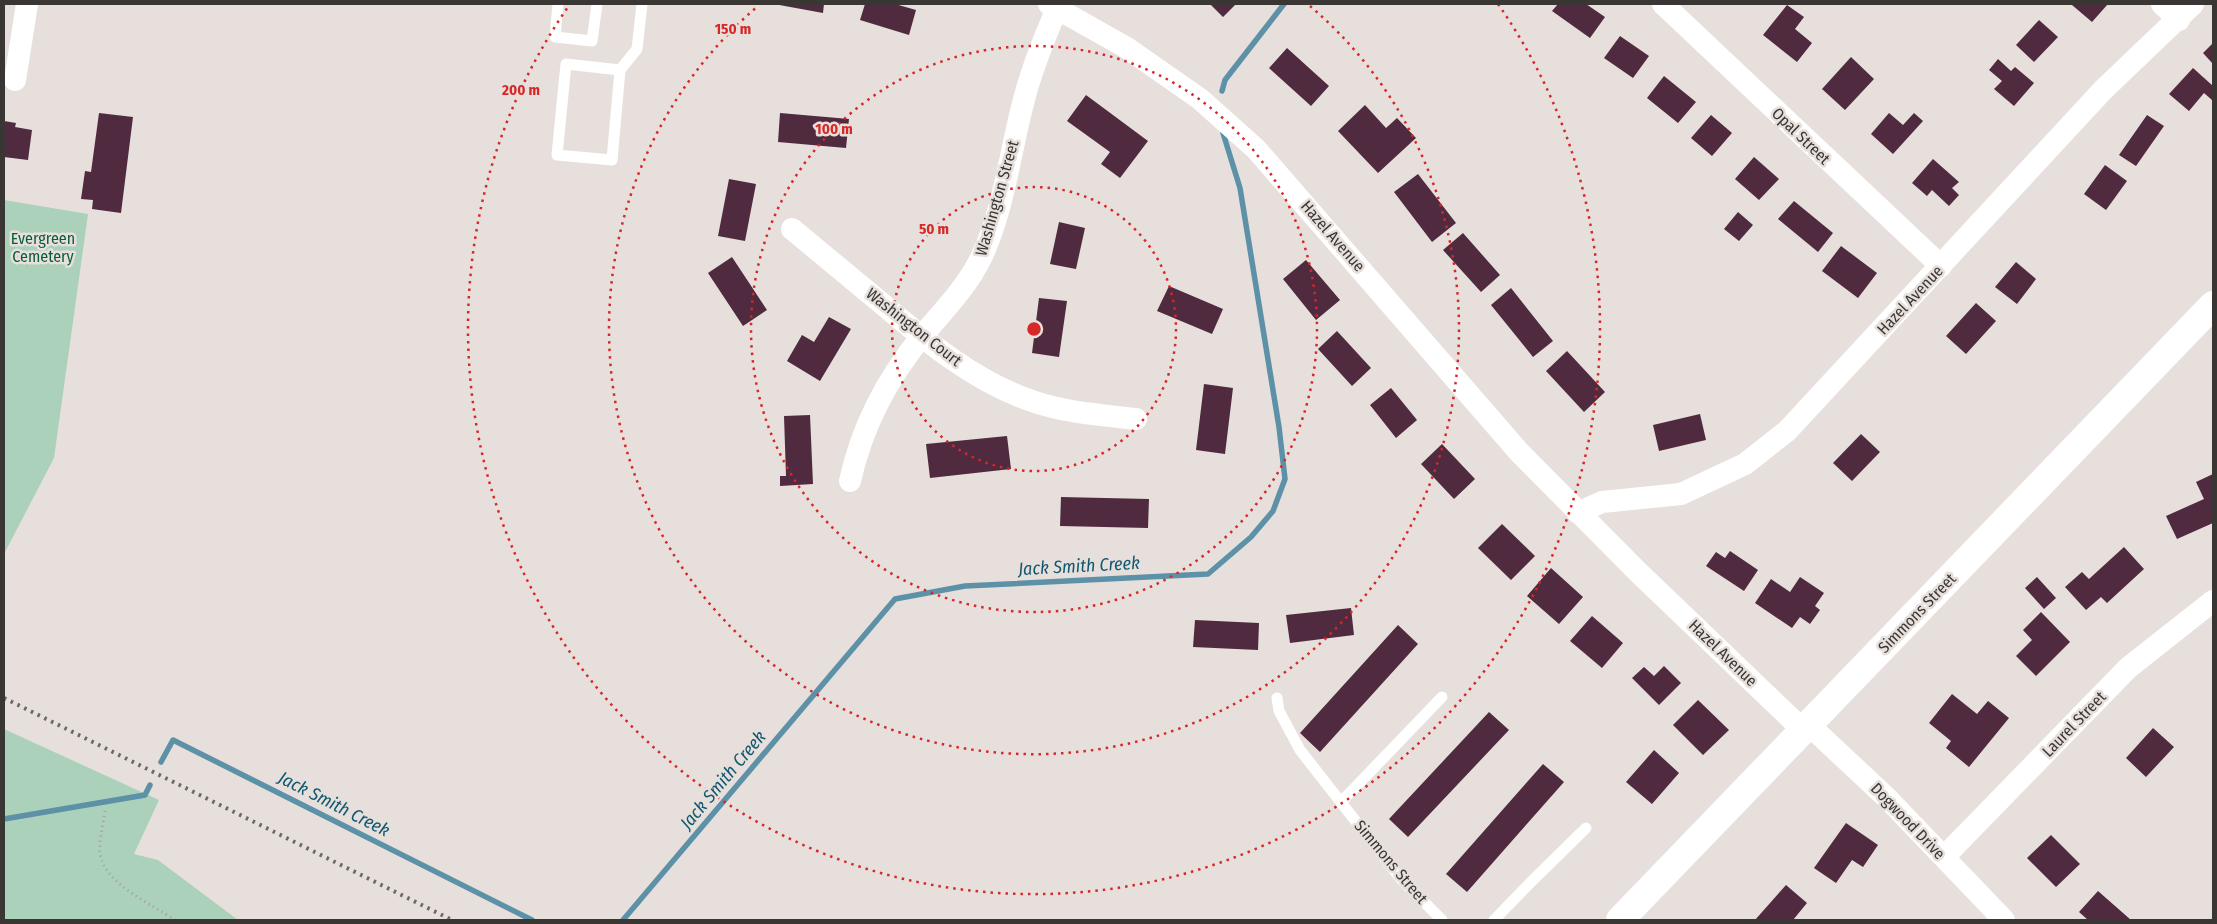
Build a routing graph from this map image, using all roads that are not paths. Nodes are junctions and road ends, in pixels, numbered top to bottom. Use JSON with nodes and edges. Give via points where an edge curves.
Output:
{"nodes":[{"id":1,"x":27,"y":4,"type":"edge"},
{"id":2,"x":558,"y":4,"type":"edge"},
{"id":3,"x":596,"y":4,"type":"edge"},
{"id":4,"x":642,"y":4,"type":"edge"},
{"id":5,"x":1663,"y":4,"type":"edge"},
{"id":6,"x":2162,"y":4,"type":"edge"},
{"id":7,"x":1055,"y":5,"type":"edge"},
{"id":8,"x":2186,"y":12,"type":"edge"},
{"id":9,"x":620,"y":70,"type":"junction"},
{"id":10,"x":18,"y":81,"type":"edge"},
{"id":11,"x":792,"y":229,"type":"dead end"},
{"id":12,"x":1940,"y":266,"type":"junction"},
{"id":13,"x":2213,"y":305,"type":"edge"},
{"id":14,"x":921,"y":337,"type":"junction"},
{"id":15,"x":1136,"y":419,"type":"dead end"},
{"id":16,"x":850,"y":481,"type":"dead end"},
{"id":17,"x":1578,"y":513,"type":"junction"},
{"id":18,"x":2213,"y":601,"type":"edge"},
{"id":19,"x":1442,"y":697,"type":"dead end"},
{"id":20,"x":1277,"y":698,"type":"dead end"},
{"id":21,"x":1806,"y":728,"type":"junction"},
{"id":22,"x":1341,"y":802,"type":"junction"},
{"id":23,"x":1586,"y":828,"type":"dead end"},
{"id":24,"x":1944,"y":858,"type":"junction"},
{"id":25,"x":1442,"y":920,"type":"edge"},
{"id":26,"x":1494,"y":920,"type":"edge"},
{"id":27,"x":1620,"y":920,"type":"edge"},
{"id":28,"x":2004,"y":920,"type":"edge"}],
"edges":[{"from":1,"to":10,"type":"street"},
{"from":2,"to":3,"type":"lane","via":[[555,38],[592,40]]},
{"from":4,"to":9,"type":"lane","via":[[637,49]]},
{"from":5,"to":12,"type":"street","name":"Opal Street"},
{"from":6,"to":8,"type":"street"},
{"from":7,"to":14,"type":"street","name":"Washington Street","via":[[1029,82],[996,214],[982,256],[959,294]]},
{"from":7,"to":17,"type":"street","name":"Hazel Avenue","via":[[1127,48],[1200,99],[1256,149],[1513,445]]},
{"from":8,"to":12,"type":"street","name":"Hazel Avenue","via":[[2104,90]]},
{"from":9,"to":9,"type":"lane","via":[[566,64],[558,155],[612,160]]},
{"from":11,"to":14,"type":"street","name":"Washington Court"},
{"from":12,"to":17,"type":"street","name":"Hazel Avenue","via":[[1787,431],[1746,464],[1681,494],[1602,502]]},
{"from":13,"to":21,"type":"street","name":"Simmons Street"},
{"from":14,"to":15,"type":"street","name":"Washington Court","via":[[976,373],[1034,402],[1053,408]]},
{"from":14,"to":16,"type":"street","name":"Washington Street","via":[[878,398],[858,448]]},
{"from":17,"to":21,"type":"street","name":"Hazel Avenue"},
{"from":18,"to":24,"type":"street","name":"Laurel Street","via":[[2128,668]]},
{"from":19,"to":22,"type":"lane"},
{"from":20,"to":22,"type":"lane","name":"Simmons Street","via":[[1279,710],[1300,750]]},
{"from":21,"to":24,"type":"street","name":"Dogwood Drive","via":[[1887,798]]},
{"from":21,"to":27,"type":"street","name":"Simmons Street"},
{"from":22,"to":25,"type":"lane","name":"Simmons Street","via":[[1401,879]]},
{"from":23,"to":26,"type":"lane"},
{"from":24,"to":28,"type":"street","name":"Dogwood Drive"}]}
